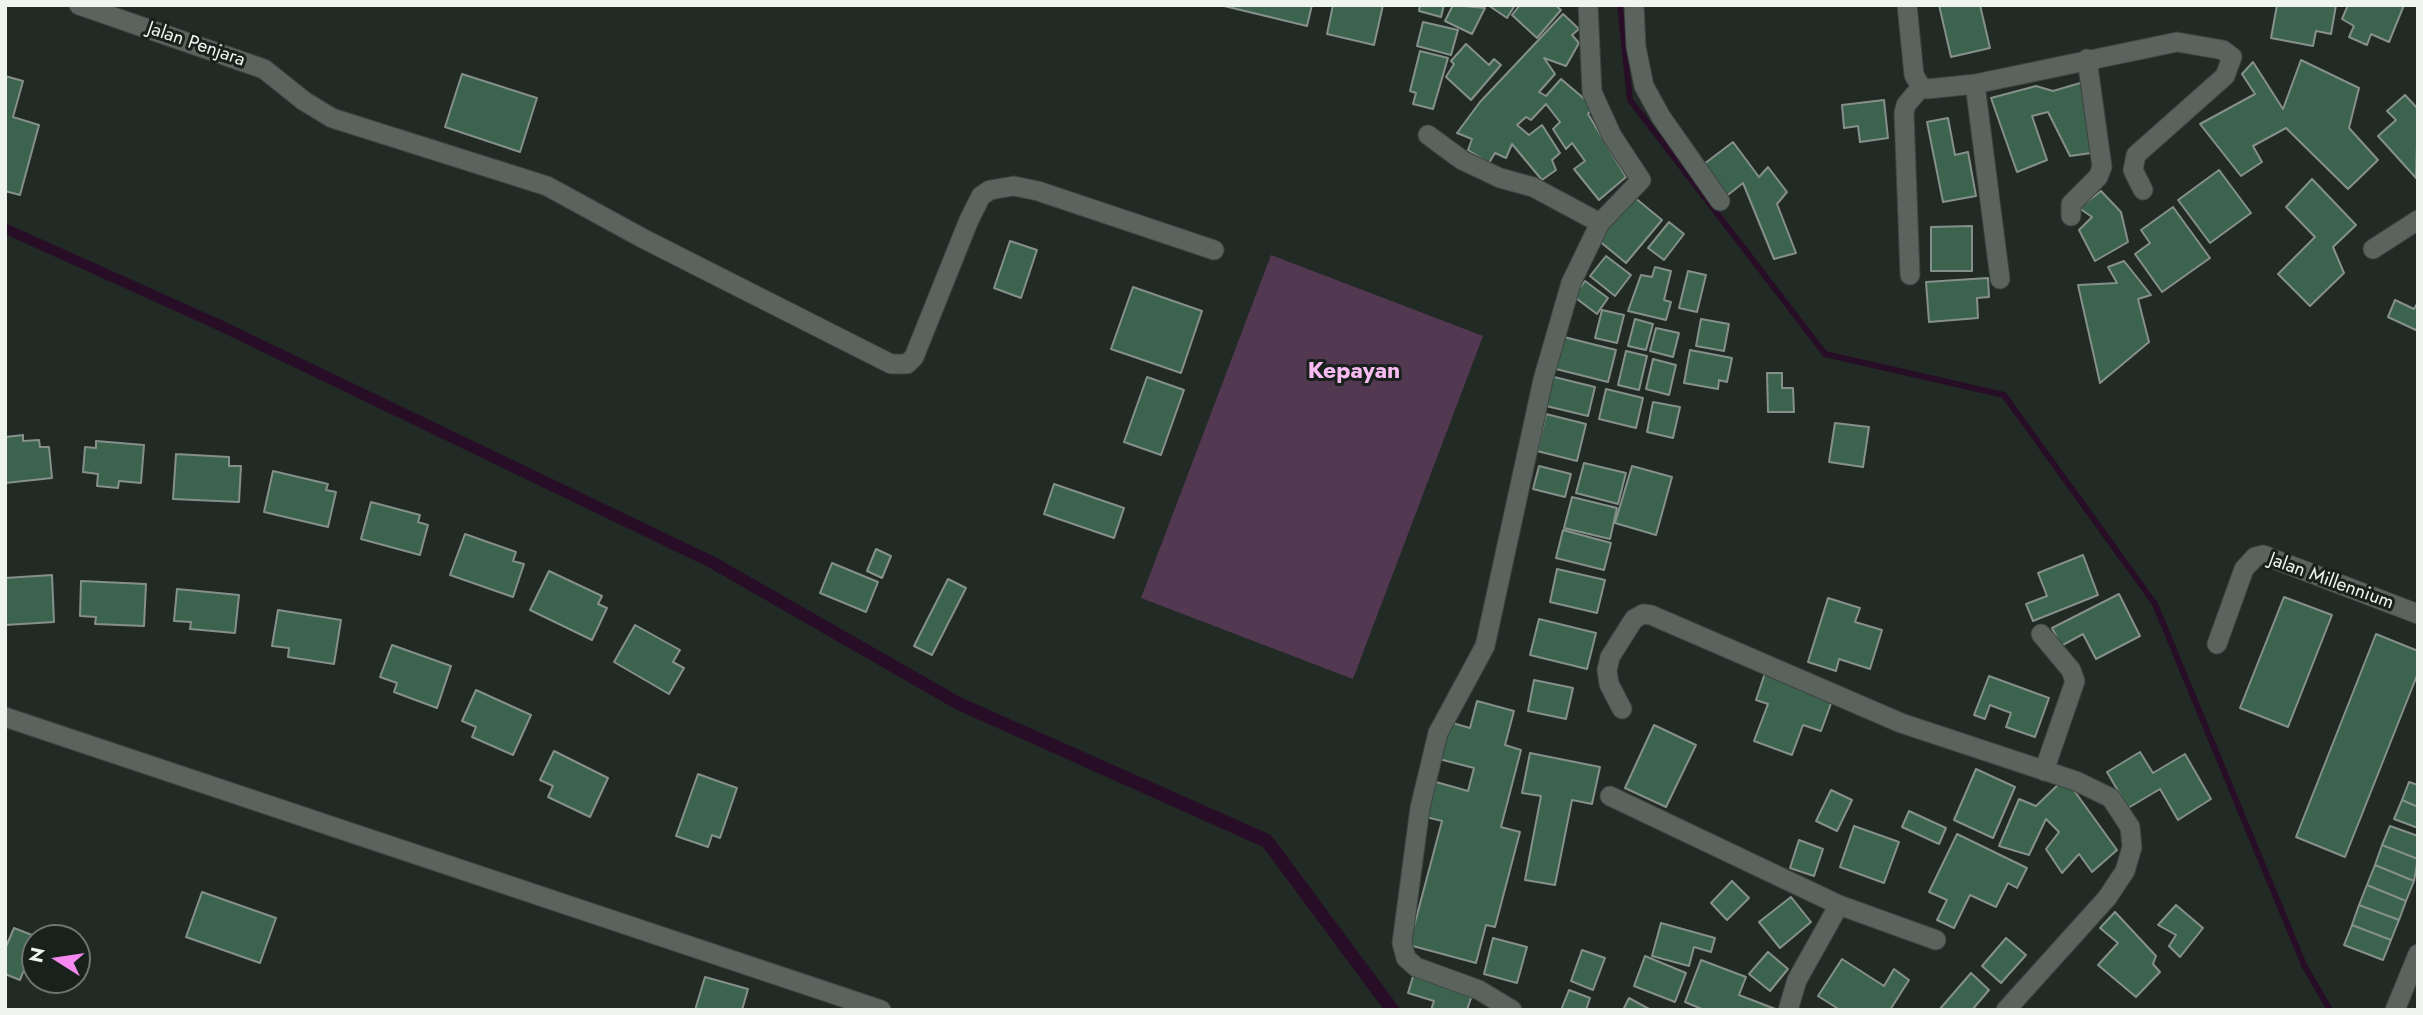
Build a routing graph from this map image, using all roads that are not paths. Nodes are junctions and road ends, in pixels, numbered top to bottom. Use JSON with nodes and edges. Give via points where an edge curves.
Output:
{"nodes":[{"id":1,"x":79,"y":5,"type":"edge"},
{"id":2,"x":1588,"y":5,"type":"edge"},
{"id":3,"x":1634,"y":5,"type":"edge"},
{"id":4,"x":1907,"y":5,"type":"edge"},
{"id":5,"x":2087,"y":59,"type":"junction"},
{"id":6,"x":1975,"y":84,"type":"junction"},
{"id":7,"x":1922,"y":87,"type":"junction"},
{"id":8,"x":1427,"y":135,"type":"dead end"},
{"id":9,"x":2143,"y":190,"type":"dead end"},
{"id":10,"x":1720,"y":201,"type":"dead end"},
{"id":11,"x":2071,"y":216,"type":"dead end"},
{"id":12,"x":2418,"y":220,"type":"edge"},
{"id":13,"x":1600,"y":223,"type":"junction"},
{"id":14,"x":2373,"y":249,"type":"dead end"},
{"id":15,"x":1214,"y":250,"type":"dead end"},
{"id":16,"x":1910,"y":275,"type":"dead end"},
{"id":17,"x":2000,"y":279,"type":"dead end"},
{"id":18,"x":2418,"y":614,"type":"edge"},
{"id":19,"x":2042,"y":634,"type":"dead end"},
{"id":20,"x":2217,"y":644,"type":"dead end"},
{"id":21,"x":1622,"y":709,"type":"dead end"},
{"id":22,"x":5,"y":718,"type":"edge"},
{"id":23,"x":2044,"y":771,"type":"junction"},
{"id":24,"x":1610,"y":796,"type":"dead end"},
{"id":25,"x":1839,"y":905,"type":"junction"},
{"id":26,"x":1936,"y":940,"type":"dead end"},
{"id":27,"x":2418,"y":954,"type":"edge"},
{"id":28,"x":881,"y":1010,"type":"edge"},
{"id":29,"x":1512,"y":1010,"type":"edge"},
{"id":30,"x":1788,"y":1010,"type":"edge"},
{"id":31,"x":2006,"y":1010,"type":"edge"},
{"id":32,"x":2395,"y":1010,"type":"edge"}],
"edges":[{"from":1,"to":15,"type":"street","name":"Jalan Penjara","via":[[264,69],[332,118],[547,186],[826,333],[899,366],[914,357],[969,220],[981,196],[990,190],[1014,186],[1038,191]]},
{"from":2,"to":13,"type":"street","via":[[1592,92],[1612,136],[1641,180]]},
{"from":3,"to":10,"type":"street","via":[[1644,86]]},
{"from":4,"to":7,"type":"street","via":[[1914,75]]},
{"from":5,"to":6,"type":"street"},
{"from":5,"to":9,"type":"street","via":[[2177,42],[2210,46],[2232,57],[2225,76],[2136,155],[2133,170]]},
{"from":5,"to":11,"type":"street","via":[[2102,167],[2071,204]]},
{"from":6,"to":7,"type":"street","via":[[1933,90]]},
{"from":6,"to":17,"type":"street"},
{"from":7,"to":16,"type":"street","via":[[1904,113]]},
{"from":8,"to":13,"type":"street","via":[[1462,160],[1533,187]]},
{"from":12,"to":14,"type":"street"},
{"from":13,"to":29,"type":"street","via":[[1571,283],[1544,380],[1485,646],[1438,733],[1420,808],[1406,902],[1402,943],[1406,958],[1416,967],[1479,990]]},
{"from":18,"to":20,"type":"street","name":"Jalan Millennium","via":[[2263,555],[2244,569]]},
{"from":19,"to":23,"type":"street","via":[[2075,681]]},
{"from":21,"to":23,"type":"street","via":[[1607,670],[1625,631],[1643,614],[1901,723]]},
{"from":22,"to":28,"type":"street"},
{"from":23,"to":31,"type":"street","via":[[2111,798],[2130,827],[2132,847],[2125,871],[2107,898]]},
{"from":24,"to":25,"type":"street"},
{"from":25,"to":26,"type":"street"},
{"from":25,"to":30,"type":"street","via":[[1797,980]]},
{"from":27,"to":32,"type":"street"}]}
